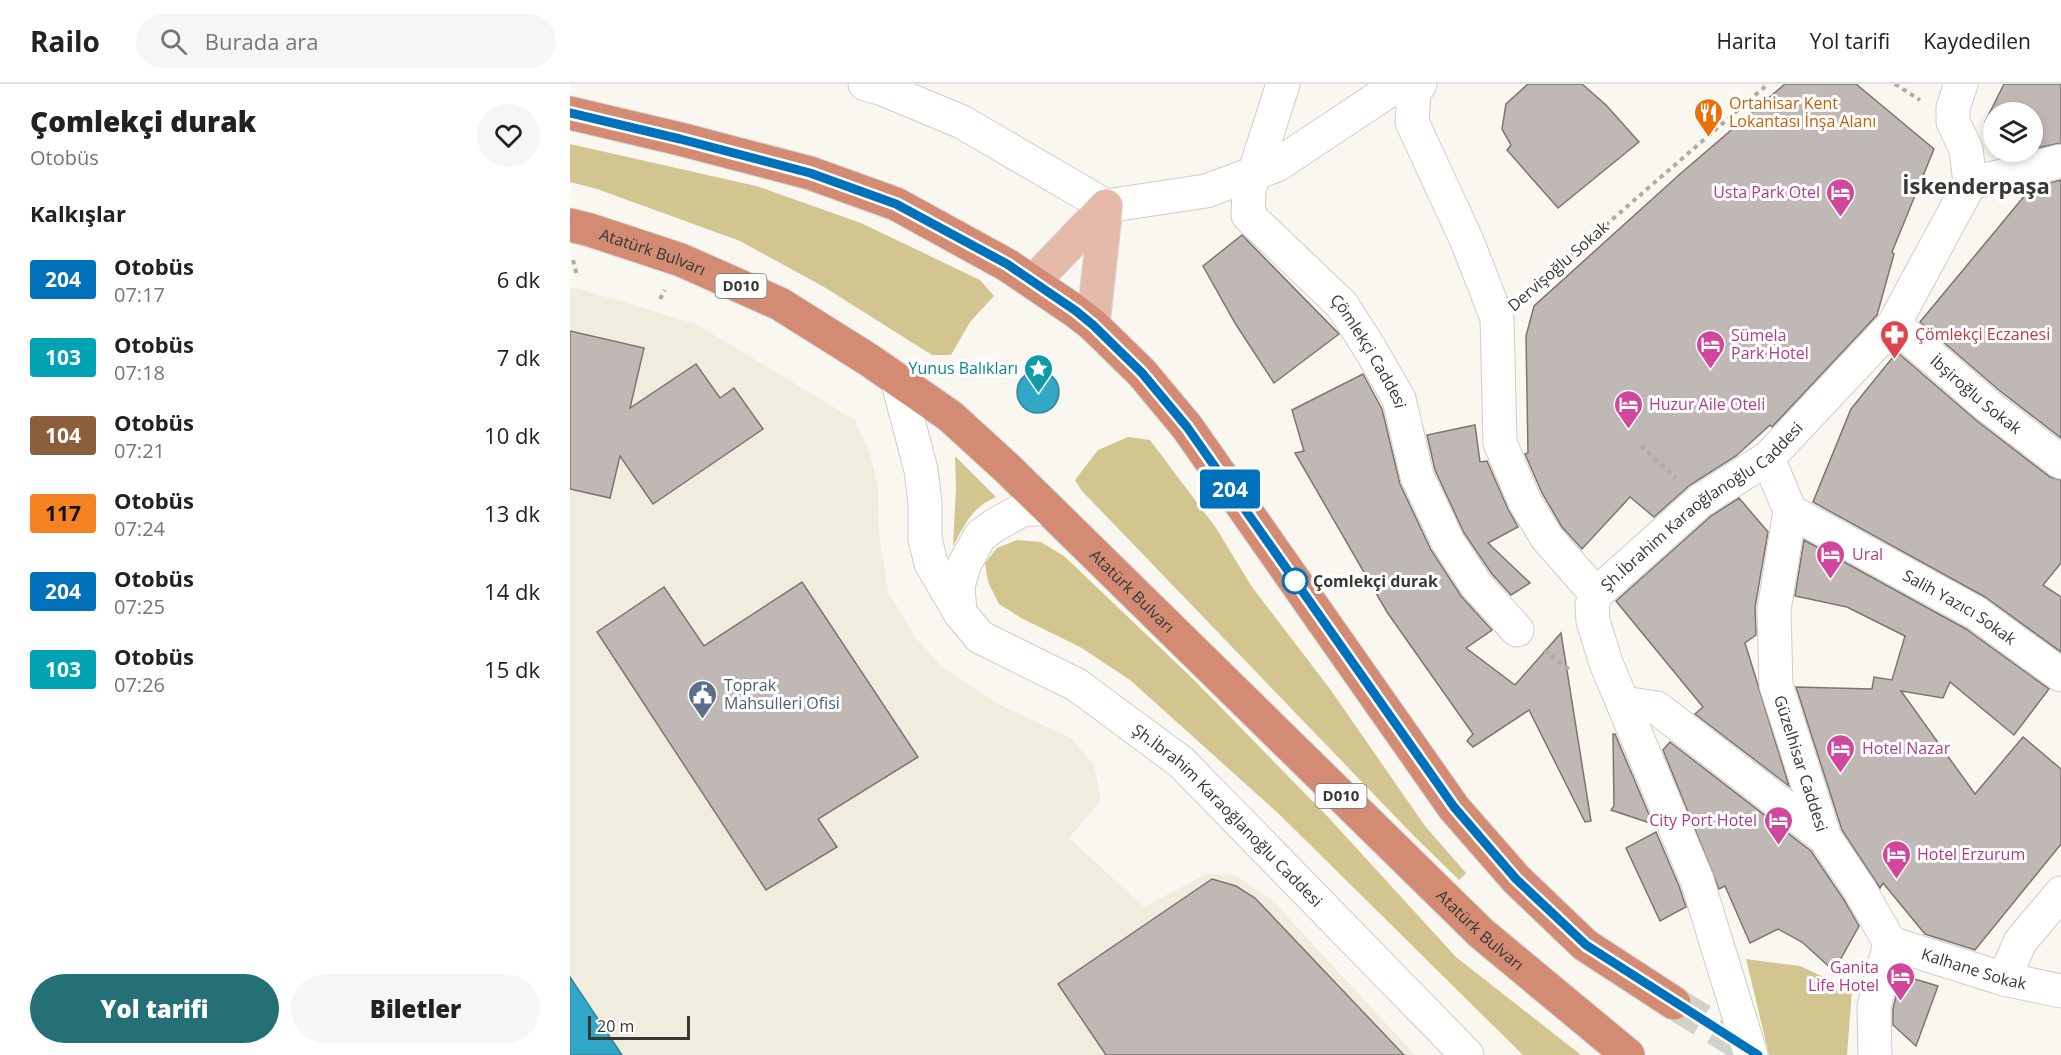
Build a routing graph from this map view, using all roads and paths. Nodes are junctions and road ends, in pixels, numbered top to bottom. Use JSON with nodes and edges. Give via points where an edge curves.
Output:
{"nodes":[{"id":1,"x":865,"y":84,"type":"edge"},
{"id":2,"x":1283,"y":84,"type":"edge"},
{"id":3,"x":1400,"y":84,"type":"edge"},
{"id":4,"x":1420,"y":84,"type":"edge"},
{"id":5,"x":1768,"y":84,"type":"edge"},
{"id":6,"x":1961,"y":84,"type":"edge"},
{"id":7,"x":570,"y":113,"type":"edge"},
{"id":8,"x":2061,"y":161,"type":"edge"},
{"id":9,"x":1254,"y":173,"type":"junction"},
{"id":10,"x":1970,"y":183,"type":"junction"},
{"id":11,"x":1106,"y":206,"type":"junction"},
{"id":12,"x":570,"y":225,"type":"edge"},
{"id":13,"x":1027,"y":278,"type":"junction"},
{"id":14,"x":1497,"y":318,"type":"junction"},
{"id":15,"x":1894,"y":324,"type":"junction"},
{"id":16,"x":1093,"y":325,"type":"junction"},
{"id":17,"x":897,"y":379,"type":"junction"},
{"id":18,"x":1641,"y":446,"type":"dead end"},
{"id":19,"x":1768,"y":458,"type":"junction"},
{"id":20,"x":2061,"y":462,"type":"edge"},
{"id":21,"x":1700,"y":501,"type":"junction"},
{"id":22,"x":1790,"y":511,"type":"junction"},
{"id":23,"x":1056,"y":517,"type":"junction"},
{"id":24,"x":1596,"y":594,"type":"junction"},
{"id":25,"x":960,"y":613,"type":"junction"},
{"id":26,"x":1517,"y":630,"type":"dead end"},
{"id":27,"x":2061,"y":675,"type":"edge"},
{"id":28,"x":1623,"y":703,"type":"junction"},
{"id":29,"x":1825,"y":838,"type":"junction"},
{"id":30,"x":2061,"y":893,"type":"edge"},
{"id":31,"x":1890,"y":943,"type":"junction"},
{"id":32,"x":2004,"y":979,"type":"junction"},
{"id":33,"x":2061,"y":991,"type":"edge"},
{"id":34,"x":1674,"y":1003,"type":"tunnel mouth"},
{"id":35,"x":1467,"y":1055,"type":"edge"},
{"id":36,"x":1628,"y":1055,"type":"edge"},
{"id":37,"x":1751,"y":1055,"type":"edge"},
{"id":38,"x":1875,"y":1055,"type":"edge"}],
"edges":[{"from":1,"to":11,"type":"street","via":[[962,122]]},
{"from":2,"to":9,"type":"street","name":"Çömlekçi Caddesi"},
{"from":3,"to":9,"type":"street","via":[[1277,165]]},
{"from":4,"to":14,"type":"street","via":[[1414,93],[1412,122],[1467,241]]},
{"from":5,"to":14,"type":"path","name":"Dervişoğlu Sokak"},
{"from":6,"to":10,"type":"street","via":[[1953,122],[1966,149]]},
{"from":7,"to":13,"type":"highway","via":[[810,173],[896,204]]},
{"from":8,"to":10,"type":"street"},
{"from":9,"to":11,"type":"street","via":[[1206,191]]},
{"from":9,"to":26,"type":"street","name":"Çömlekçi Caddesi","via":[[1248,215],[1342,305],[1399,399],[1417,476],[1448,542],[1477,586]]},
{"from":10,"to":15,"type":"street","name":"Şh.İbrahim Karaoğlanoğlu Caddesi"},
{"from":11,"to":13,"type":"main road"},
{"from":11,"to":16,"type":"main road"},
{"from":12,"to":17,"type":"highway","name":"Atatürk Bulvarı","number":"D010","via":[[681,260],[780,304]]},
{"from":13,"to":16,"type":"highway"},
{"from":14,"to":24,"type":"street","name":"Dervişoğlu Sokak","via":[[1500,443],[1525,502],[1547,538]]},
{"from":15,"to":19,"type":"street","name":"Şh.İbrahim Karaoğlanoğlu Caddesi"},
{"from":15,"to":20,"type":"street","name":"İbşiroğlu Sokak","via":[[1988,406]]},
{"from":16,"to":34,"type":"highway","via":[[1142,373],[1187,427],[1454,807],[1516,879],[1586,945]]},
{"from":17,"to":23,"type":"highway","name":"Atatürk Bulvarı","via":[[950,416]]},
{"from":17,"to":25,"type":"street","name":"Şh.İbrahim Karaoğlanoğlu Caddesi","via":[[921,470],[925,539],[931,563]]},
{"from":18,"to":21,"type":"path"},
{"from":19,"to":21,"type":"street","name":"Şh.İbrahim Karaoğlanoğlu Caddesi"},
{"from":19,"to":22,"type":"street"},
{"from":21,"to":24,"type":"street","name":"Şh.İbrahim Karaoğlanoğlu Caddesi"},
{"from":22,"to":27,"type":"street","name":"Salih Yazıcı Sokak","via":[[1976,613]]},
{"from":22,"to":29,"type":"street","name":"Güzelhisar Caddesi","via":[[1774,610],[1776,685]]},
{"from":23,"to":25,"type":"street","via":[[1024,509],[980,536],[958,586]]},
{"from":23,"to":36,"type":"highway","name":"Atatürk Bulvarı","number":"D010","via":[[1481,933]]},
{"from":24,"to":28,"type":"street","name":"Şh.İbrahim Karaoğlanoğlu Caddesi","via":[[1593,621]]},
{"from":25,"to":35,"type":"street","name":"Şh.İbrahim Karaoğlanoğlu Caddesi","via":[[980,637],[1077,685],[1181,762]]},
{"from":28,"to":29,"type":"street","via":[[1657,708]]},
{"from":28,"to":37,"type":"street","name":"Şh.İbrahim Karaoğlanoğlu Caddesi","via":[[1697,880]]},
{"from":29,"to":31,"type":"street","name":"Güzelhisar Caddesi"},
{"from":30,"to":32,"type":"street","via":[[2020,942]]},
{"from":31,"to":32,"type":"street","name":"Kalhane Sokak"},
{"from":31,"to":38,"type":"street","via":[[1874,1007]]},
{"from":32,"to":33,"type":"street","name":"Kalhane Sokak"}]}
